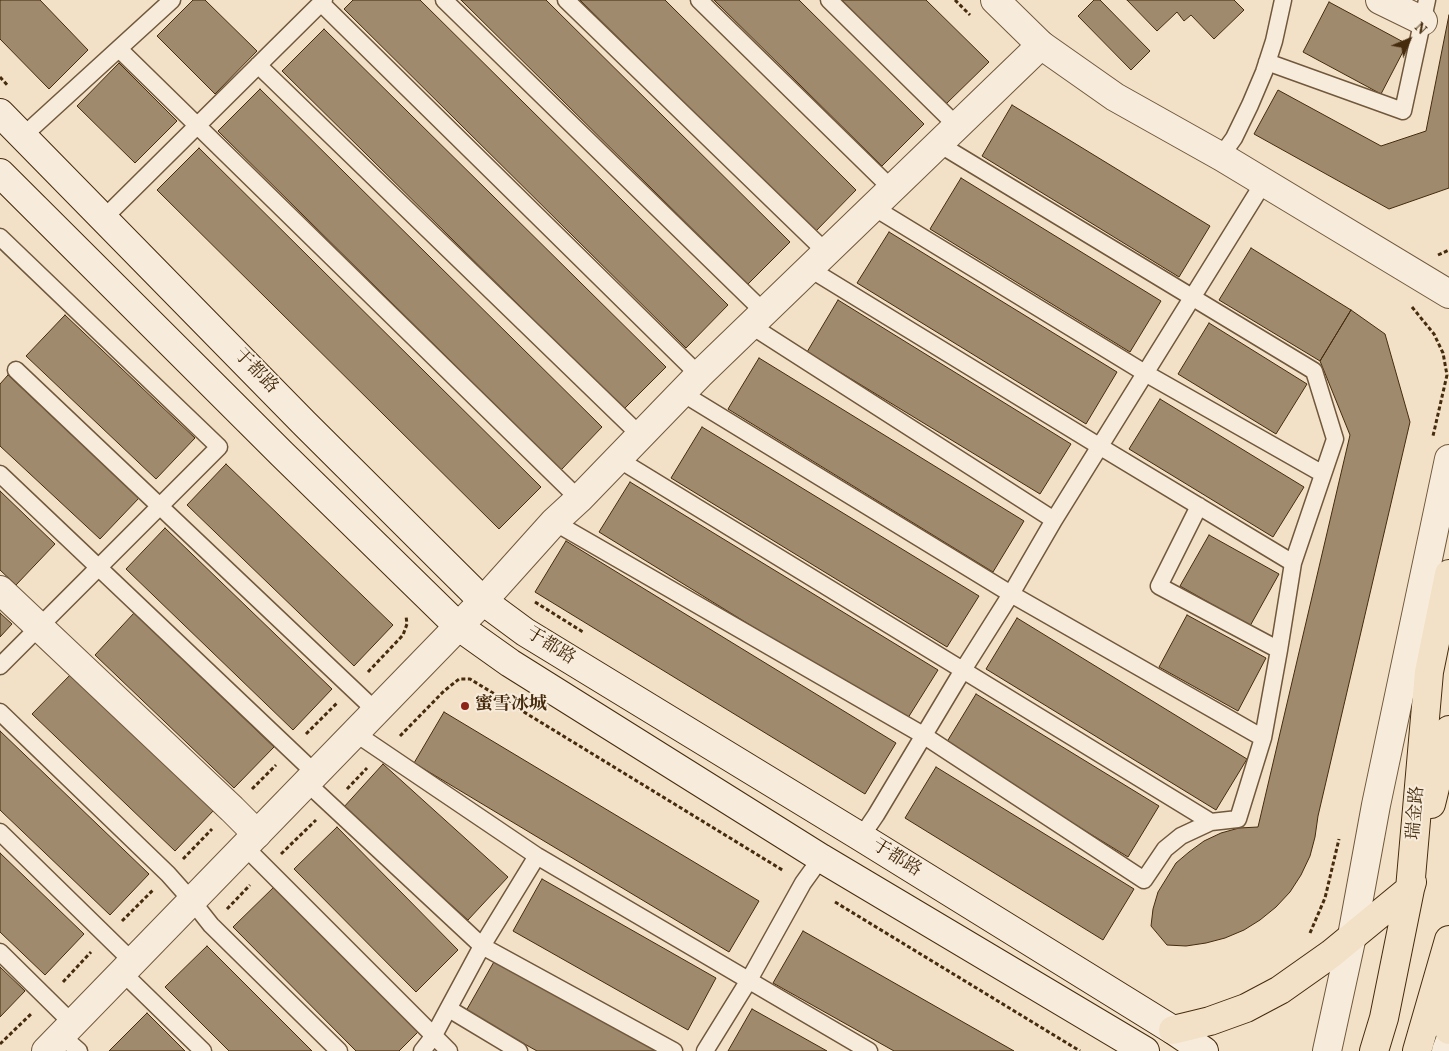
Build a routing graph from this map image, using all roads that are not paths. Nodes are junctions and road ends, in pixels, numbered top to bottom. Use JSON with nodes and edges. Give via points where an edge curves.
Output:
{"nodes":[{"id":1,"x":172,"y":0,"type":"edge"},
{"id":2,"x":444,"y":0,"type":"edge"},
{"id":3,"x":566,"y":0,"type":"edge"},
{"id":4,"x":699,"y":0,"type":"edge"},
{"id":5,"x":829,"y":0,"type":"edge"},
{"id":6,"x":995,"y":0,"type":"edge"},
{"id":7,"x":1282,"y":0,"type":"edge"},
{"id":8,"x":1380,"y":0,"type":"edge"},
{"id":9,"x":322,"y":1,"type":"edge"},
{"id":10,"x":1425,"y":11,"type":"edge"},
{"id":11,"x":1041,"y":44,"type":"junction"},
{"id":12,"x":120,"y":49,"type":"junction"},
{"id":13,"x":1267,"y":62,"type":"junction"},
{"id":14,"x":258,"y":66,"type":"junction"},
{"id":15,"x":0,"y":113,"type":"edge"},
{"id":16,"x":197,"y":125,"type":"junction"},
{"id":17,"x":948,"y":135,"type":"junction"},
{"id":18,"x":23,"y":136,"type":"junction"},
{"id":19,"x":1221,"y":156,"type":"junction"},
{"id":20,"x":0,"y":173,"type":"edge"},
{"id":21,"x":1264,"y":182,"type":"junction"},
{"id":22,"x":882,"y":198,"type":"junction"},
{"id":23,"x":104,"y":218,"type":"junction"},
{"id":24,"x":0,"y":237,"type":"edge"},
{"id":25,"x":818,"y":260,"type":"junction"},
{"id":26,"x":1449,"y":294,"type":"edge"},
{"id":27,"x":1192,"y":298,"type":"junction"},
{"id":28,"x":757,"y":319,"type":"junction"},
{"id":29,"x":16,"y":370,"type":"dead end"},
{"id":30,"x":1145,"y":373,"type":"junction"},
{"id":31,"x":690,"y":384,"type":"junction"},
{"id":32,"x":641,"y":436,"type":"junction"},
{"id":33,"x":1099,"y":446,"type":"junction"},
{"id":34,"x":618,"y":459,"type":"junction"},
{"id":35,"x":1449,"y":459,"type":"edge"},
{"id":36,"x":0,"y":474,"type":"edge"},
{"id":37,"x":1323,"y":474,"type":"junction"},
{"id":38,"x":580,"y":499,"type":"junction"},
{"id":39,"x":160,"y":506,"type":"junction"},
{"id":40,"x":1198,"y":506,"type":"junction"},
{"id":41,"x":1054,"y":520,"type":"junction"},
{"id":42,"x":554,"y":522,"type":"junction"},
{"id":43,"x":1293,"y":563,"type":"junction"},
{"id":44,"x":99,"y":567,"type":"junction"},
{"id":45,"x":1449,"y":574,"type":"edge"},
{"id":46,"x":0,"y":590,"type":"edge"},
{"id":47,"x":1010,"y":594,"type":"junction"},
{"id":48,"x":483,"y":601,"type":"junction"},
{"id":49,"x":458,"y":626,"type":"junction"},
{"id":50,"x":39,"y":627,"type":"junction"},
{"id":51,"x":1279,"y":650,"type":"junction"},
{"id":52,"x":0,"y":666,"type":"edge"},
{"id":53,"x":963,"y":670,"type":"junction"},
{"id":54,"x":376,"y":711,"type":"junction"},
{"id":55,"x":0,"y":712,"type":"edge"},
{"id":56,"x":1449,"y":730,"type":"edge"},
{"id":57,"x":355,"y":733,"type":"junction"},
{"id":58,"x":923,"y":735,"type":"junction"},
{"id":59,"x":1263,"y":738,"type":"junction"},
{"id":60,"x":311,"y":778,"type":"junction"},
{"id":61,"x":1211,"y":822,"type":"junction"},
{"id":62,"x":0,"y":832,"type":"edge"},
{"id":63,"x":861,"y":837,"type":"junction"},
{"id":64,"x":251,"y":841,"type":"junction"},
{"id":65,"x":537,"y":856,"type":"junction"},
{"id":66,"x":821,"y":858,"type":"junction"},
{"id":67,"x":1410,"y":889,"type":"junction"},
{"id":68,"x":192,"y":901,"type":"junction"},
{"id":69,"x":1352,"y":936,"type":"junction"},
{"id":70,"x":1449,"y":940,"type":"edge"},
{"id":71,"x":482,"y":946,"type":"junction"},
{"id":72,"x":0,"y":952,"type":"edge"},
{"id":73,"x":128,"y":968,"type":"junction"},
{"id":74,"x":1449,"y":968,"type":"edge"},
{"id":75,"x":749,"y":980,"type":"junction"},
{"id":76,"x":449,"y":1009,"type":"junction"},
{"id":77,"x":1173,"y":1030,"type":"junction"},
{"id":78,"x":1449,"y":1030,"type":"edge"},
{"id":79,"x":433,"y":1037,"type":"junction"},
{"id":80,"x":65,"y":1040,"type":"edge"},
{"id":81,"x":1449,"y":1043,"type":"edge"},
{"id":82,"x":203,"y":1051,"type":"edge"},
{"id":83,"x":339,"y":1051,"type":"edge"},
{"id":84,"x":422,"y":1051,"type":"edge"},
{"id":85,"x":449,"y":1051,"type":"edge"},
{"id":86,"x":519,"y":1051,"type":"edge"},
{"id":87,"x":674,"y":1051,"type":"edge"},
{"id":88,"x":705,"y":1051,"type":"edge"},
{"id":89,"x":869,"y":1051,"type":"edge"},
{"id":90,"x":1145,"y":1051,"type":"edge"},
{"id":91,"x":1204,"y":1051,"type":"edge"},
{"id":92,"x":1327,"y":1051,"type":"edge"},
{"id":93,"x":1374,"y":1051,"type":"edge"},
{"id":94,"x":1417,"y":1051,"type":"edge"},
{"id":95,"x":1446,"y":1051,"type":"edge"}],
"edges":[{"from":1,"to":12,"type":"lane"},
{"from":2,"to":28,"type":"lane"},
{"from":3,"to":25,"type":"lane"},
{"from":4,"to":22,"type":"lane"},
{"from":5,"to":17,"type":"lane"},
{"from":6,"to":11,"type":"main road"},
{"from":7,"to":13,"type":"lane"},
{"from":8,"to":10,"type":"main road"},
{"from":9,"to":14,"type":"lane"},
{"from":9,"to":31,"type":"lane"},
{"from":10,"to":13,"type":"lane","via":[[1403,111]]},
{"from":11,"to":17,"type":"main road"},
{"from":11,"to":19,"type":"main road","via":[[1115,98]]},
{"from":12,"to":16,"type":"lane"},
{"from":12,"to":18,"type":"lane"},
{"from":13,"to":19,"type":"lane","via":[[1234,138]]},
{"from":14,"to":16,"type":"lane"},
{"from":14,"to":32,"type":"lane"},
{"from":15,"to":18,"type":"main road","name":"于都路"},
{"from":16,"to":23,"type":"lane"},
{"from":16,"to":38,"type":"lane"},
{"from":17,"to":22,"type":"main road"},
{"from":17,"to":27,"type":"lane"},
{"from":18,"to":23,"type":"main road","name":"于都路"},
{"from":19,"to":21,"type":"main road"},
{"from":20,"to":49,"type":"main road","name":"于都路"},
{"from":21,"to":26,"type":"main road"},
{"from":21,"to":27,"type":"lane"},
{"from":22,"to":25,"type":"main road"},
{"from":22,"to":30,"type":"lane"},
{"from":23,"to":48,"type":"main road","name":"于都路"},
{"from":24,"to":39,"type":"lane","via":[[219,447]]},
{"from":25,"to":28,"type":"main road"},
{"from":25,"to":33,"type":"lane"},
{"from":27,"to":30,"type":"lane"},
{"from":27,"to":37,"type":"lane","via":[[1314,371],[1335,439]]},
{"from":28,"to":31,"type":"main road"},
{"from":28,"to":41,"type":"lane"},
{"from":29,"to":39,"type":"lane"},
{"from":30,"to":33,"type":"lane"},
{"from":30,"to":37,"type":"lane"},
{"from":31,"to":32,"type":"main road"},
{"from":31,"to":47,"type":"lane"},
{"from":32,"to":34,"type":"main road"},
{"from":33,"to":40,"type":"lane"},
{"from":33,"to":41,"type":"lane"},
{"from":34,"to":38,"type":"main road"},
{"from":34,"to":53,"type":"lane"},
{"from":35,"to":69,"type":"main road","via":[[1376,805]]},
{"from":36,"to":44,"type":"lane"},
{"from":37,"to":43,"type":"lane"},
{"from":38,"to":42,"type":"main road"},
{"from":39,"to":44,"type":"lane"},
{"from":39,"to":54,"type":"lane"},
{"from":40,"to":43,"type":"lane"},
{"from":40,"to":51,"type":"lane","via":[[1159,586]]},
{"from":41,"to":47,"type":"lane"},
{"from":42,"to":48,"type":"main road"},
{"from":42,"to":58,"type":"lane"},
{"from":43,"to":51,"type":"lane"},
{"from":44,"to":50,"type":"lane"},
{"from":44,"to":60,"type":"lane","via":[[291,749]]},
{"from":45,"to":67,"type":"main road","name":"瑞金路","via":[[1429,672]]},
{"from":46,"to":50,"type":"main road"},
{"from":47,"to":53,"type":"lane"},
{"from":47,"to":59,"type":"lane"},
{"from":48,"to":49,"type":"main road"},
{"from":48,"to":63,"type":"main road","name":"于都路","via":[[525,632]]},
{"from":49,"to":54,"type":"main road"},
{"from":49,"to":66,"type":"main road","name":"于都路","via":[[510,663]]},
{"from":50,"to":52,"type":"lane"},
{"from":50,"to":64,"type":"main road","via":[[232,809]]},
{"from":51,"to":59,"type":"lane"},
{"from":53,"to":58,"type":"lane"},
{"from":53,"to":61,"type":"lane"},
{"from":54,"to":57,"type":"main road"},
{"from":55,"to":68,"type":"lane"},
{"from":56,"to":67,"type":"main road"},
{"from":57,"to":60,"type":"main road"},
{"from":57,"to":65,"type":"lane"},
{"from":58,"to":61,"type":"lane","via":[[1144,880],[1165,849],[1181,836]]},
{"from":58,"to":63,"type":"lane"},
{"from":59,"to":61,"type":"lane","via":[[1238,819]]},
{"from":60,"to":64,"type":"main road"},
{"from":60,"to":71,"type":"lane"},
{"from":62,"to":73,"type":"lane","via":[[108,936]]},
{"from":63,"to":77,"type":"main road","name":"于都路"},
{"from":64,"to":68,"type":"main road"},
{"from":64,"to":79,"type":"lane"},
{"from":65,"to":71,"type":"lane"},
{"from":65,"to":75,"type":"lane"},
{"from":66,"to":75,"type":"lane","via":[[803,883]]},
{"from":66,"to":90,"type":"main road","name":"于都路"},
{"from":67,"to":69,"type":"main road"},
{"from":67,"to":93,"type":"main road","name":"瑞金路","via":[[1384,1018]]},
{"from":68,"to":73,"type":"main road"},
{"from":68,"to":83,"type":"lane","via":[[211,925]]},
{"from":69,"to":77,"type":"main road","via":[[1280,990],[1237,1011]]},
{"from":69,"to":92,"type":"main road"},
{"from":70,"to":94,"type":"main road"},
{"from":71,"to":76,"type":"lane"},
{"from":71,"to":87,"type":"lane"},
{"from":72,"to":80,"type":"lane","via":[[47,998]]},
{"from":73,"to":80,"type":"main road"},
{"from":73,"to":82,"type":"lane"},
{"from":74,"to":78,"type":"main road","via":[[1445,1008]]},
{"from":75,"to":88,"type":"lane"},
{"from":75,"to":89,"type":"lane"},
{"from":76,"to":79,"type":"lane"},
{"from":76,"to":86,"type":"lane"},
{"from":77,"to":91,"type":"main road","name":"于都路"},
{"from":79,"to":84,"type":"lane"},
{"from":79,"to":85,"type":"lane"},
{"from":81,"to":95,"type":"main road"}]}
